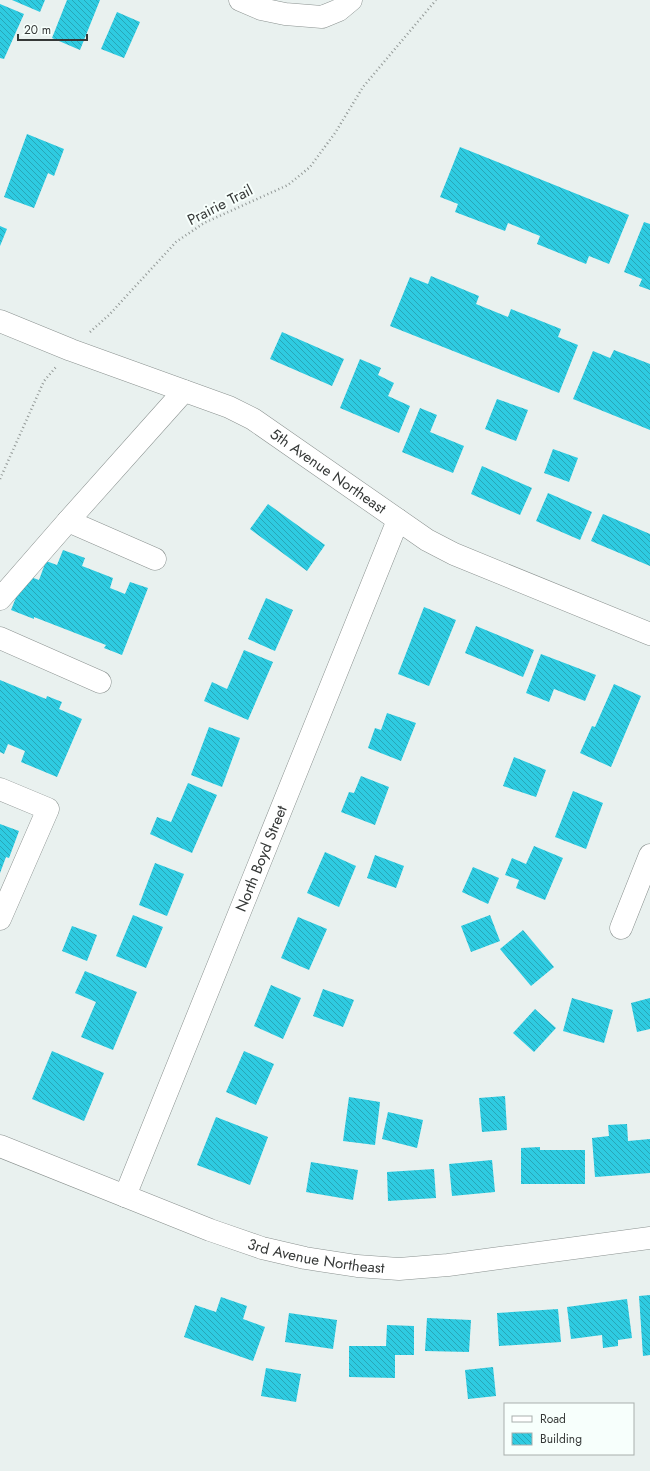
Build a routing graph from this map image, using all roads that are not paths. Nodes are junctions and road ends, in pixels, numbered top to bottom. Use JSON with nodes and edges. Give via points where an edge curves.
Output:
{"nodes":[{"id":1,"x":240,"y":0,"type":"edge"},
{"id":2,"x":351,"y":0,"type":"edge"},
{"id":3,"x":0,"y":321,"type":"edge"},
{"id":4,"x":184,"y":391,"type":"junction"},
{"id":5,"x":398,"y":520,"type":"junction"},
{"id":6,"x":68,"y":521,"type":"junction"},
{"id":7,"x":155,"y":559,"type":"dead end"},
{"id":8,"x":0,"y":599,"type":"edge"},
{"id":9,"x":650,"y":634,"type":"edge"},
{"id":10,"x":0,"y":638,"type":"edge"},
{"id":11,"x":100,"y":682,"type":"dead end"},
{"id":12,"x":0,"y":789,"type":"edge"},
{"id":13,"x":650,"y":855,"type":"edge"},
{"id":14,"x":0,"y":919,"type":"edge"},
{"id":15,"x":621,"y":928,"type":"dead end"},
{"id":16,"x":0,"y":1146,"type":"edge"},
{"id":17,"x":125,"y":1196,"type":"junction"},
{"id":18,"x":650,"y":1238,"type":"edge"}],
"edges":[{"from":1,"to":2,"type":"street","via":[[261,9],[285,14],[322,17],[339,10]]},
{"from":3,"to":4,"type":"street","name":"5th Avenue Northeast"},
{"from":4,"to":5,"type":"street","name":"5th Avenue Northeast","via":[[229,407],[253,419]]},
{"from":4,"to":6,"type":"street"},
{"from":5,"to":9,"type":"street","name":"5th Avenue Northeast","via":[[427,540],[454,554]]},
{"from":5,"to":17,"type":"street","name":"North Boyd Street"},
{"from":6,"to":7,"type":"street"},
{"from":6,"to":8,"type":"street"},
{"from":10,"to":11,"type":"street"},
{"from":12,"to":14,"type":"street","via":[[48,809]]},
{"from":13,"to":15,"type":"street"},
{"from":16,"to":17,"type":"street","name":"3rd Avenue Northeast"},
{"from":17,"to":18,"type":"street","name":"3rd Avenue Northeast","via":[[262,1248],[357,1266],[399,1268],[448,1265]]}]}
